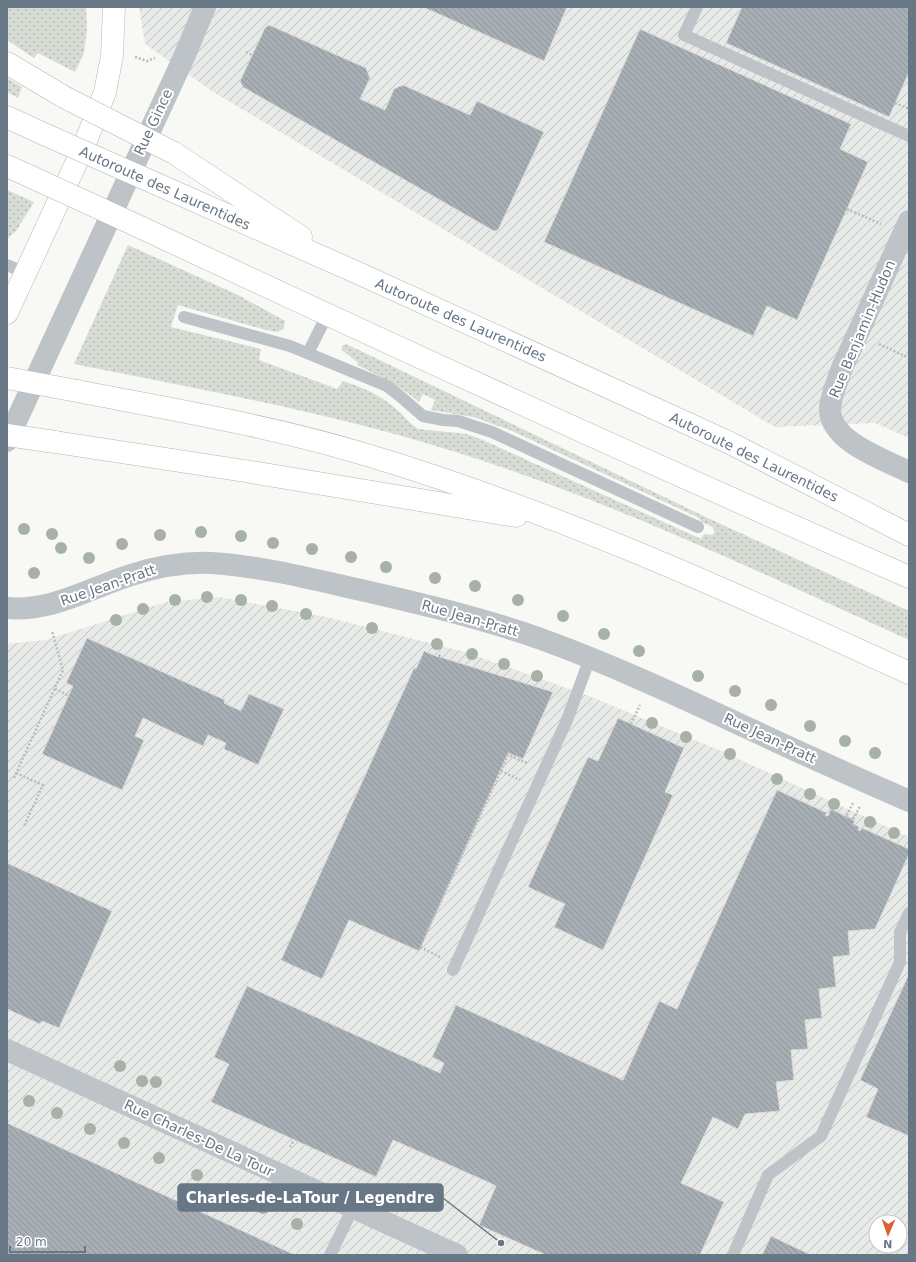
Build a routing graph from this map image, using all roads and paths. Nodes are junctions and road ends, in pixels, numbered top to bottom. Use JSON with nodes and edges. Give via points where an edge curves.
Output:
{"nodes":[{"id":1,"x":114,"y":7,"type":"edge"},
{"id":2,"x":206,"y":7,"type":"edge"},
{"id":3,"x":696,"y":7,"type":"edge"},
{"id":4,"x":246,"y":52,"type":"dead end"},
{"id":5,"x":130,"y":55,"type":"dead end"},
{"id":6,"x":252,"y":55,"type":"dead end"},
{"id":7,"x":155,"y":58,"type":"dead end"},
{"id":8,"x":7,"y":63,"type":"edge"},
{"id":9,"x":895,"y":103,"type":"dead end"},
{"id":10,"x":909,"y":109,"type":"edge"},
{"id":11,"x":7,"y":117,"type":"edge"},
{"id":12,"x":909,"y":136,"type":"edge"},
{"id":13,"x":7,"y":166,"type":"edge"},
{"id":14,"x":847,"y":209,"type":"dead end"},
{"id":15,"x":909,"y":221,"type":"edge"},
{"id":16,"x":881,"y":224,"type":"dead end"},
{"id":17,"x":17,"y":269,"type":"edge"},
{"id":18,"x":358,"y":273,"type":"junction"},
{"id":19,"x":7,"y":313,"type":"edge"},
{"id":20,"x":327,"y":315,"type":"junction"},
{"id":21,"x":184,"y":317,"type":"dead end"},
{"id":22,"x":878,"y":344,"type":"dead end"},
{"id":23,"x":308,"y":353,"type":"junction"},
{"id":24,"x":909,"y":358,"type":"edge"},
{"id":25,"x":7,"y":378,"type":"edge"},
{"id":26,"x":7,"y":435,"type":"edge"},
{"id":27,"x":7,"y":441,"type":"edge"},
{"id":28,"x":909,"y":472,"type":"edge"},
{"id":29,"x":567,"y":524,"type":"junction"},
{"id":30,"x":698,"y":527,"type":"dead end"},
{"id":31,"x":909,"y":535,"type":"edge"},
{"id":32,"x":909,"y":577,"type":"edge"},
{"id":33,"x":7,"y":608,"type":"edge"},
{"id":34,"x":52,"y":631,"type":"dead end"},
{"id":35,"x":590,"y":658,"type":"junction"},
{"id":36,"x":909,"y":673,"type":"edge"},
{"id":37,"x":55,"y":689,"type":"junction"},
{"id":38,"x":68,"y":695,"type":"dead end"},
{"id":39,"x":640,"y":705,"type":"dead end"},
{"id":40,"x":631,"y":724,"type":"dead end"},
{"id":41,"x":526,"y":763,"type":"dead end"},
{"id":42,"x":16,"y":773,"type":"junction"},
{"id":43,"x":14,"y":778,"type":"dead end"},
{"id":44,"x":909,"y":801,"type":"edge"},
{"id":45,"x":853,"y":803,"type":"dead end"},
{"id":46,"x":860,"y":806,"type":"dead end"},
{"id":47,"x":24,"y":826,"type":"dead end"},
{"id":48,"x":909,"y":912,"type":"edge"},
{"id":49,"x":420,"y":947,"type":"dead end"},
{"id":50,"x":453,"y":970,"type":"dead end"},
{"id":51,"x":7,"y":1050,"type":"edge"},
{"id":52,"x":294,"y":1140,"type":"dead end"},
{"id":53,"x":290,"y":1147,"type":"dead end"},
{"id":54,"x":353,"y":1208,"type":"junction"},
{"id":55,"x":426,"y":1249,"type":"edge"},
{"id":56,"x":330,"y":1255,"type":"edge"},
{"id":57,"x":457,"y":1255,"type":"edge"},
{"id":58,"x":733,"y":1255,"type":"edge"}],
"edges":[{"from":1,"to":17,"type":"main road","via":[[112,56],[105,92],[84,146]]},
{"from":2,"to":27,"type":"street","name":"Rue Gince"},
{"from":3,"to":12,"type":"lane","via":[[684,36]]},
{"from":4,"to":6,"type":"path"},
{"from":5,"to":7,"type":"path","via":[[147,61]]},
{"from":8,"to":18,"type":"main road","bridge":true,"via":[[64,96],[174,153]]},
{"from":9,"to":10,"type":"path"},
{"from":11,"to":18,"type":"main road","name":"Autoroute des Laurentides","bridge":true},
{"from":13,"to":20,"type":"main road","bridge":true},
{"from":14,"to":16,"type":"path"},
{"from":15,"to":28,"type":"street","name":"Rue Benjamin-Hudon","via":[[842,368],[830,408],[831,416],[839,430],[853,444]]},
{"from":17,"to":19,"type":"main road"},
{"from":18,"to":31,"type":"main road","name":"Autoroute des Laurentides","via":[[728,442]]},
{"from":20,"to":23,"type":"lane"},
{"from":20,"to":32,"type":"main road","via":[[739,503]]},
{"from":21,"to":23,"type":"lane"},
{"from":22,"to":24,"type":"path"},
{"from":23,"to":30,"type":"lane","via":[[387,386],[423,416],[458,420],[492,432]]},
{"from":25,"to":29,"type":"main road","bridge":true,"via":[[256,426],[312,440],[427,474]]},
{"from":26,"to":29,"type":"main road","bridge":true},
{"from":29,"to":36,"type":"main road","via":[[660,562]]},
{"from":33,"to":35,"type":"street","name":"Rue Jean-Pratt","via":[[53,604],[153,568],[187,563],[231,565],[319,581],[434,607],[507,627]]},
{"from":34,"to":37,"type":"path","via":[[63,670]]},
{"from":35,"to":44,"type":"street","name":"Rue Jean-Pratt"},
{"from":35,"to":50,"type":"lane","via":[[567,720]]},
{"from":37,"to":38,"type":"path"},
{"from":37,"to":42,"type":"path"},
{"from":39,"to":40,"type":"path"},
{"from":41,"to":49,"type":"path","via":[[508,755]]},
{"from":42,"to":43,"type":"path"},
{"from":42,"to":47,"type":"path","via":[[42,785]]},
{"from":45,"to":46,"type":"path","via":[[846,816],[853,820]]},
{"from":48,"to":58,"type":"lane","via":[[900,932],[900,962],[821,1136],[768,1174]]},
{"from":51,"to":54,"type":"street","name":"Rue Charles-De La Tour"},
{"from":52,"to":53,"type":"path"},
{"from":54,"to":55,"type":"street","name":"Rue Charles-De La Tour"},
{"from":54,"to":56,"type":"lane"},
{"from":55,"to":57,"type":"street","name":"Rue Charles-De La Tour"}]}
